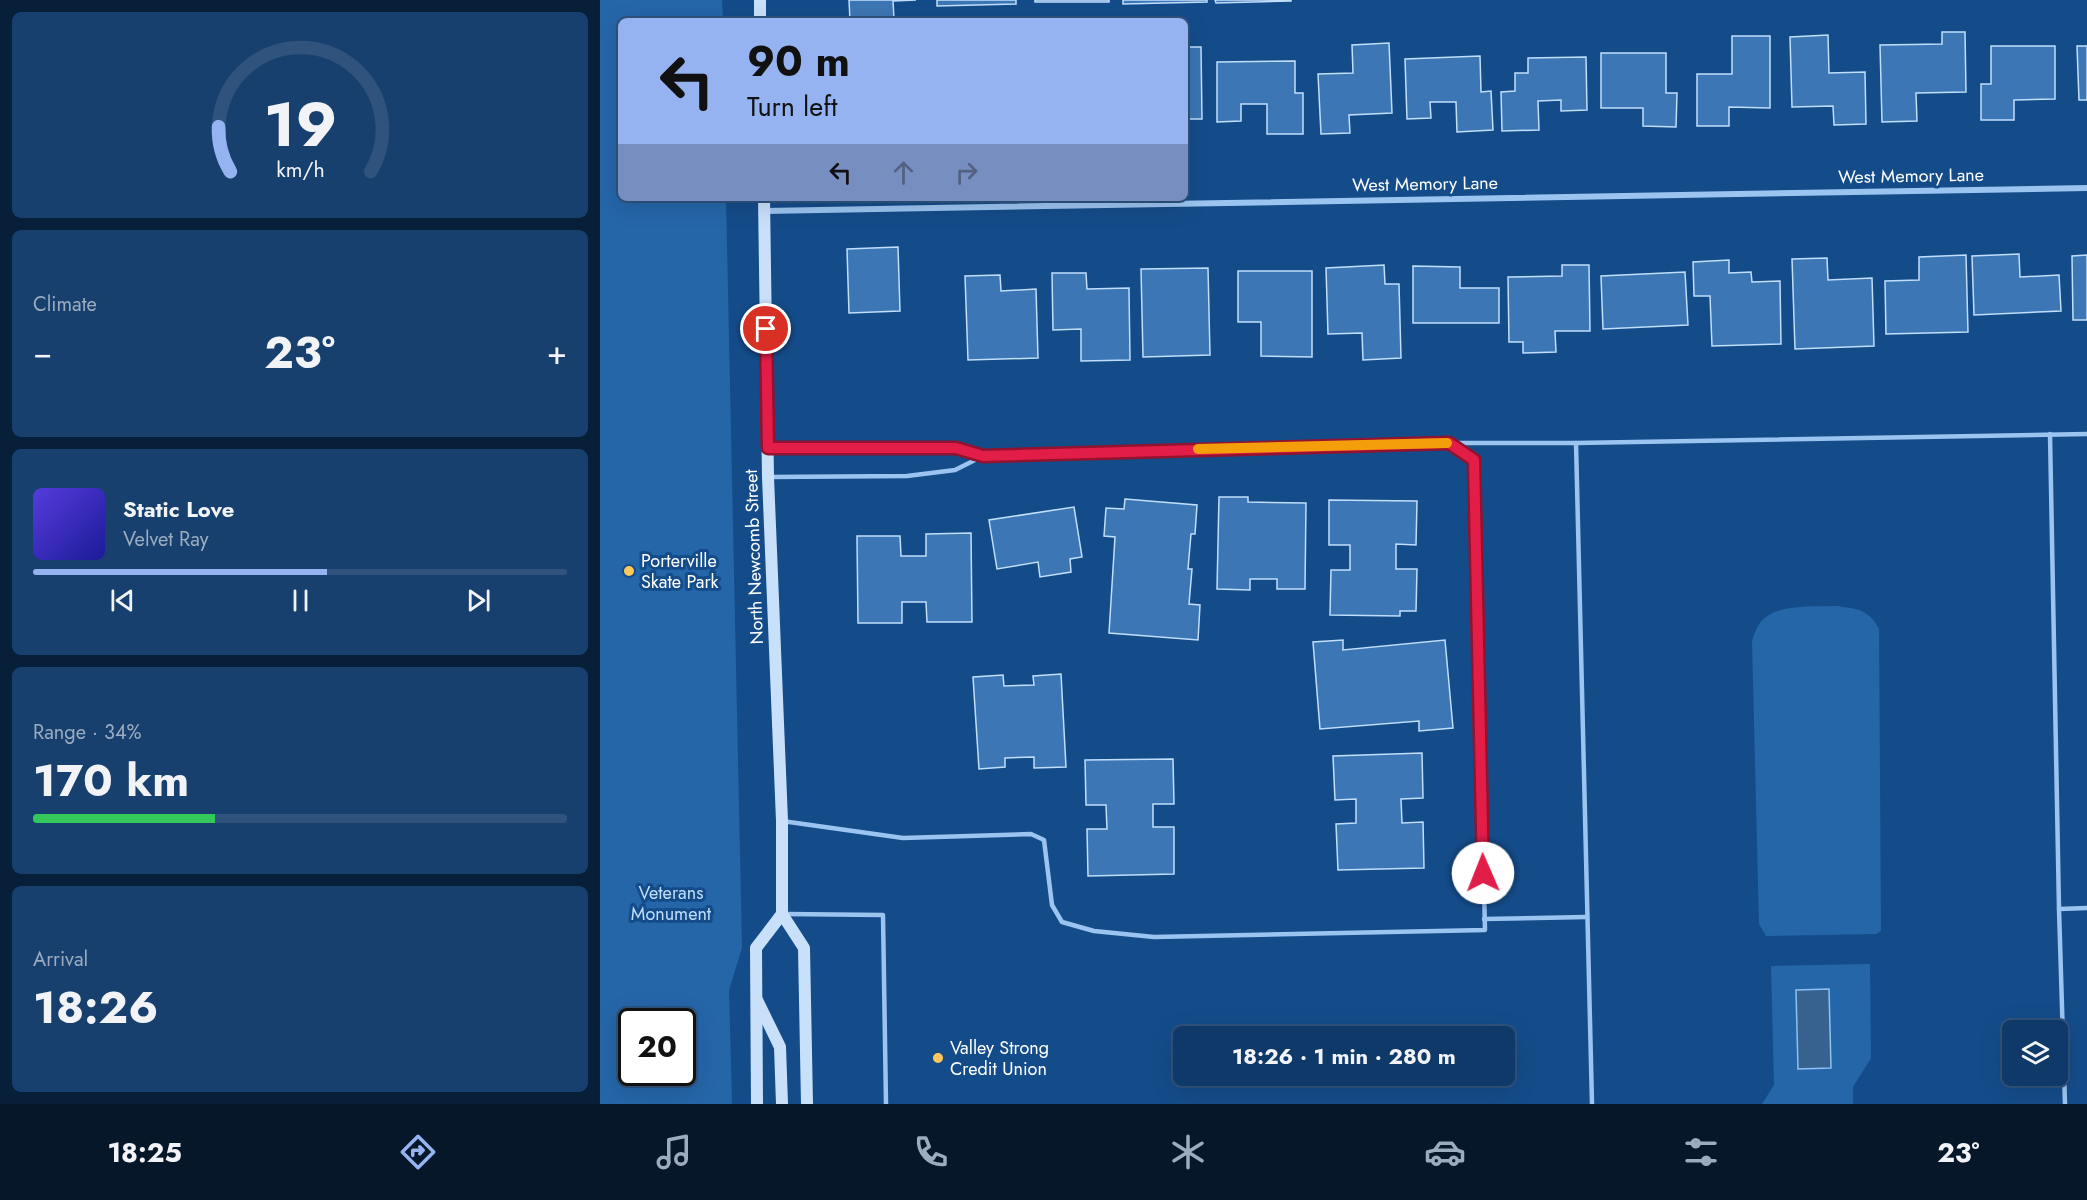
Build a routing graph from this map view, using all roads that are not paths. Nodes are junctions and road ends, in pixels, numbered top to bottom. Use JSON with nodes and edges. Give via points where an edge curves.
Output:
{"nodes":[{"id":1,"x":760,"y":0,"type":"edge"},
{"id":2,"x":760,"y":18,"type":"edge"},
{"id":3,"x":2087,"y":188,"type":"edge"},
{"id":4,"x":1188,"y":199,"type":"edge"},
{"id":5,"x":1012,"y":201,"type":"edge"},
{"id":6,"x":764,"y":204,"type":"edge"},
{"id":7,"x":2050,"y":434,"type":"junction"},
{"id":8,"x":2087,"y":434,"type":"edge"},
{"id":9,"x":1449,"y":443,"type":"junction"},
{"id":10,"x":1576,"y":443,"type":"junction"},
{"id":11,"x":768,"y":448,"type":"junction"},
{"id":12,"x":983,"y":456,"type":"junction"},
{"id":13,"x":768,"y":477,"type":"junction"},
{"id":14,"x":782,"y":821,"type":"junction"},
{"id":15,"x":2087,"y":908,"type":"edge"},
{"id":16,"x":2059,"y":909,"type":"junction"},
{"id":17,"x":782,"y":914,"type":"junction"},
{"id":18,"x":1586,"y":917,"type":"junction"},
{"id":19,"x":1484,"y":919,"type":"junction"},
{"id":20,"x":756,"y":996,"type":"junction"},
{"id":21,"x":757,"y":1104,"type":"edge"},
{"id":22,"x":782,"y":1104,"type":"edge"},
{"id":23,"x":807,"y":1104,"type":"edge"},
{"id":24,"x":886,"y":1104,"type":"edge"},
{"id":25,"x":1592,"y":1104,"type":"edge"},
{"id":26,"x":2065,"y":1104,"type":"edge"}],
"edges":[{"from":1,"to":2,"type":"main road"},
{"from":3,"to":4,"type":"street","name":"West Memory Lane"},
{"from":5,"to":6,"type":"street","name":"West Memory Lane"},
{"from":6,"to":11,"type":"main road","name":"North Newcomb Street"},
{"from":7,"to":8,"type":"lane"},
{"from":7,"to":10,"type":"lane"},
{"from":7,"to":16,"type":"lane"},
{"from":9,"to":10,"type":"lane"},
{"from":9,"to":12,"type":"lane"},
{"from":9,"to":19,"type":"lane","via":[[1474,460]]},
{"from":10,"to":18,"type":"lane"},
{"from":11,"to":12,"type":"lane","via":[[956,448]]},
{"from":11,"to":13,"type":"main road","name":"North Newcomb Street"},
{"from":12,"to":13,"type":"lane","via":[[955,470],[906,476]]},
{"from":13,"to":14,"type":"main road","name":"North Newcomb Street"},
{"from":14,"to":17,"type":"main road","name":"North Newcomb Street"},
{"from":14,"to":19,"type":"lane","via":[[903,838],[1031,834],[1044,840],[1052,905],[1062,922],[1094,931],[1154,936],[1485,930]]},
{"from":15,"to":16,"type":"lane"},
{"from":16,"to":26,"type":"lane"},
{"from":17,"to":20,"type":"main road","via":[[756,948]]},
{"from":17,"to":23,"type":"main road","via":[[804,948]]},
{"from":17,"to":24,"type":"lane","via":[[883,915]]},
{"from":18,"to":19,"type":"lane"},
{"from":18,"to":25,"type":"lane"},
{"from":20,"to":21,"type":"main road"},
{"from":20,"to":22,"type":"main road","via":[[780,1047]]}]}
